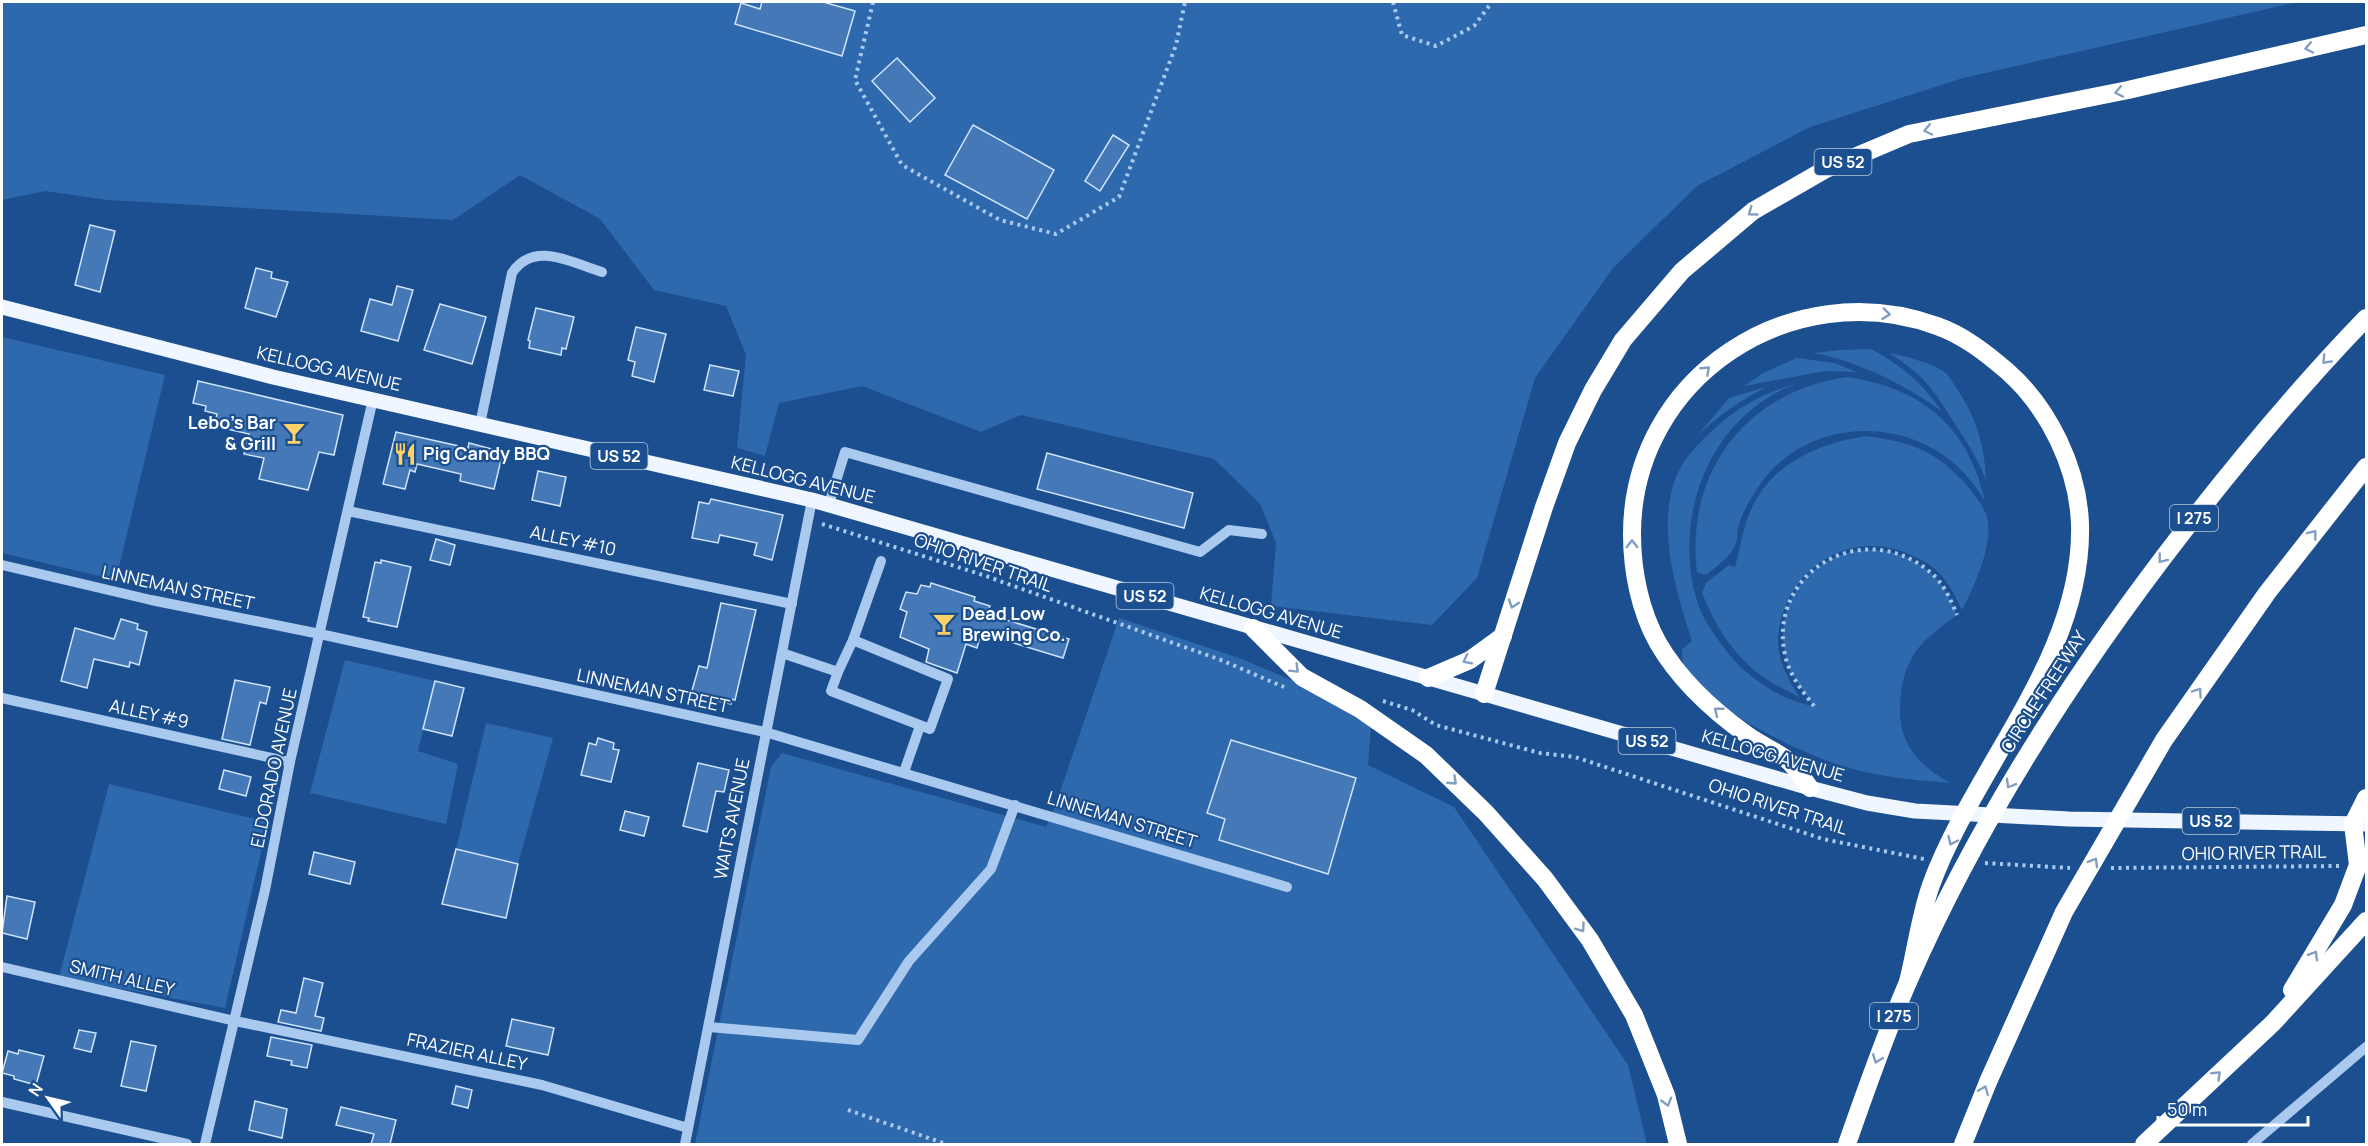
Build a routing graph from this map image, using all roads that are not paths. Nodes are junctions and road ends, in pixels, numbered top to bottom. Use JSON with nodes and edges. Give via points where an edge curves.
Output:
{"nodes":[{"id":1,"x":2367,"y":35,"type":"edge"},
{"id":2,"x":602,"y":272,"type":"dead end"},
{"id":3,"x":2,"y":307,"type":"edge"},
{"id":4,"x":2367,"y":318,"type":"edge"},
{"id":5,"x":373,"y":399,"type":"junction"},
{"id":6,"x":480,"y":424,"type":"junction"},
{"id":7,"x":2367,"y":467,"type":"edge"},
{"id":8,"x":812,"y":500,"type":"junction"},
{"id":9,"x":829,"y":504,"type":"junction"},
{"id":10,"x":348,"y":511,"type":"junction"},
{"id":11,"x":1262,"y":534,"type":"dead end"},
{"id":12,"x":881,"y":561,"type":"dead end"},
{"id":13,"x":2,"y":564,"type":"edge"},
{"id":14,"x":792,"y":604,"type":"junction"},
{"id":15,"x":1253,"y":628,"type":"junction"},
{"id":16,"x":320,"y":634,"type":"junction"},
{"id":17,"x":1503,"y":636,"type":"junction"},
{"id":18,"x":853,"y":640,"type":"junction"},
{"id":19,"x":782,"y":653,"type":"junction"},
{"id":20,"x":838,"y":672,"type":"junction"},
{"id":21,"x":1428,"y":678,"type":"junction"},
{"id":22,"x":1484,"y":694,"type":"junction"},
{"id":23,"x":2,"y":698,"type":"edge"},
{"id":24,"x":920,"y":726,"type":"junction"},
{"id":25,"x":765,"y":732,"type":"junction"},
{"id":26,"x":290,"y":762,"type":"junction"},
{"id":27,"x":904,"y":772,"type":"junction"},
{"id":28,"x":1810,"y":788,"type":"junction"},
{"id":29,"x":2367,"y":798,"type":"edge"},
{"id":30,"x":1015,"y":805,"type":"junction"},
{"id":31,"x":2360,"y":824,"type":"edge"},
{"id":32,"x":1287,"y":887,"type":"dead end"},
{"id":33,"x":2367,"y":921,"type":"edge"},
{"id":34,"x":2,"y":967,"type":"edge"},
{"id":35,"x":1908,"y":982,"type":"junction"},
{"id":36,"x":236,"y":1021,"type":"junction"},
{"id":37,"x":2273,"y":1023,"type":"junction"},
{"id":38,"x":709,"y":1027,"type":"junction"},
{"id":39,"x":2367,"y":1047,"type":"edge"},
{"id":40,"x":2,"y":1102,"type":"edge"},
{"id":41,"x":688,"y":1128,"type":"junction"},
{"id":42,"x":187,"y":1144,"type":"edge"},
{"id":43,"x":205,"y":1144,"type":"edge"},
{"id":44,"x":685,"y":1144,"type":"edge"},
{"id":45,"x":1678,"y":1144,"type":"edge"},
{"id":46,"x":1847,"y":1144,"type":"edge"},
{"id":47,"x":1963,"y":1144,"type":"edge"},
{"id":48,"x":2144,"y":1144,"type":"edge"},
{"id":49,"x":2252,"y":1144,"type":"edge"}],
"edges":[{"from":1,"to":17,"type":"highway","number":"US 52","one_way":true,"via":[[2128,90],[1909,134],[1826,169],[1753,211],[1682,271],[1623,340],[1593,390],[1567,443]]},
{"from":2,"to":6,"type":"street","via":[[547,255],[530,256],[518,263],[512,273]]},
{"from":3,"to":5,"type":"main road","name":"KELLOGG AVENUE","number":"US 52"},
{"from":4,"to":35,"type":"highway","name":"CIRCLE FREEWAY","number":"I 275","one_way":true,"via":[[2237,462],[2101,643],[1980,836]]},
{"from":5,"to":6,"type":"main road","name":"KELLOGG AVENUE","number":"US 52"},
{"from":5,"to":10,"type":"street","name":"ELDORADO AVENUE"},
{"from":6,"to":8,"type":"main road","name":"KELLOGG AVENUE","number":"US 52"},
{"from":47,"to":7,"type":"highway","one_way":true,"via":[[2064,912],[2164,740],[2267,594]]},
{"from":8,"to":9,"type":"main road","name":"KELLOGG AVENUE","number":"US 52"},
{"from":8,"to":14,"type":"street","name":"WAITS AVENUE"},
{"from":9,"to":11,"type":"street","via":[[845,452],[1200,552],[1229,530]]},
{"from":9,"to":15,"type":"main road","name":"KELLOGG AVENUE","number":"US 52"},
{"from":10,"to":14,"type":"street","name":"ALLEY #10"},
{"from":10,"to":16,"type":"street","name":"ELDORADO AVENUE"},
{"from":12,"to":18,"type":"street"},
{"from":13,"to":16,"type":"street","name":"LINNEMAN STREET","via":[[151,600]]},
{"from":14,"to":19,"type":"street","name":"WAITS AVENUE"},
{"from":15,"to":21,"type":"main road","name":"KELLOGG AVENUE","number":"US 52"},
{"from":15,"to":45,"type":"highway","one_way":true,"via":[[1302,677],[1360,709],[1426,755],[1486,813],[1545,879],[1590,940],[1634,1015],[1666,1095]]},
{"from":16,"to":25,"type":"street","name":"LINNEMAN STREET"},
{"from":16,"to":26,"type":"street","name":"ELDORADO AVENUE"},
{"from":17,"to":21,"type":"highway","one_way":true,"via":[[1470,660]]},
{"from":17,"to":22,"type":"highway","number":"US 52"},
{"from":18,"to":20,"type":"street"},
{"from":18,"to":24,"type":"street","via":[[948,680],[930,729]]},
{"from":19,"to":20,"type":"street"},
{"from":19,"to":25,"type":"street","name":"WAITS AVENUE"},
{"from":20,"to":24,"type":"street","via":[[831,691]]},
{"from":21,"to":22,"type":"main road","name":"KELLOGG AVENUE","number":"US 52"},
{"from":22,"to":28,"type":"main road","name":"KELLOGG AVENUE","number":"US 52"},
{"from":23,"to":26,"type":"street","name":"ALLEY #9"},
{"from":24,"to":27,"type":"street"},
{"from":25,"to":27,"type":"street","name":"LINNEMAN STREET"},
{"from":25,"to":38,"type":"street","name":"WAITS AVENUE"},
{"from":26,"to":36,"type":"street","name":"ELDORADO AVENUE"},
{"from":27,"to":30,"type":"street","name":"LINNEMAN STREET"},
{"from":28,"to":31,"type":"main road","name":"KELLOGG AVENUE","number":"US 52","via":[[1915,811],[2069,819]]},
{"from":28,"to":35,"type":"highway","one_way":true,"via":[[1788,761],[1744,733],[1696,694],[1657,641],[1642,605],[1632,556],[1637,486],[1663,421],[1691,384],[1712,364],[1755,336],[1806,317],[1856,312],[1914,318],[1961,337],[1988,355],[2031,395],[2058,439],[2076,491],[2080,549],[2075,586],[2060,633],[1930,887]]},
{"from":29,"to":31,"type":"highway"},
{"from":30,"to":32,"type":"street","name":"LINNEMAN STREET"},
{"from":30,"to":38,"type":"street","via":[[991,869],[909,961],[858,1040]]},
{"from":37,"to":31,"type":"highway","one_way":true,"via":[[2343,905],[2358,865]]},
{"from":33,"to":37,"type":"highway"},
{"from":34,"to":36,"type":"street","name":"SMITH ALLEY"},
{"from":35,"to":46,"type":"highway","name":"CIRCLE FREEWAY","number":"I 275","one_way":true},
{"from":36,"to":41,"type":"street","name":"FRAZIER ALLEY","via":[[542,1085]]},
{"from":36,"to":43,"type":"street","name":"ELDORADO AVENUE"},
{"from":48,"to":37,"type":"highway","one_way":true},
{"from":38,"to":41,"type":"street","name":"WAITS AVENUE"},
{"from":39,"to":49,"type":"street"},
{"from":40,"to":42,"type":"street"},
{"from":41,"to":44,"type":"street","name":"WAITS AVENUE"}]}
